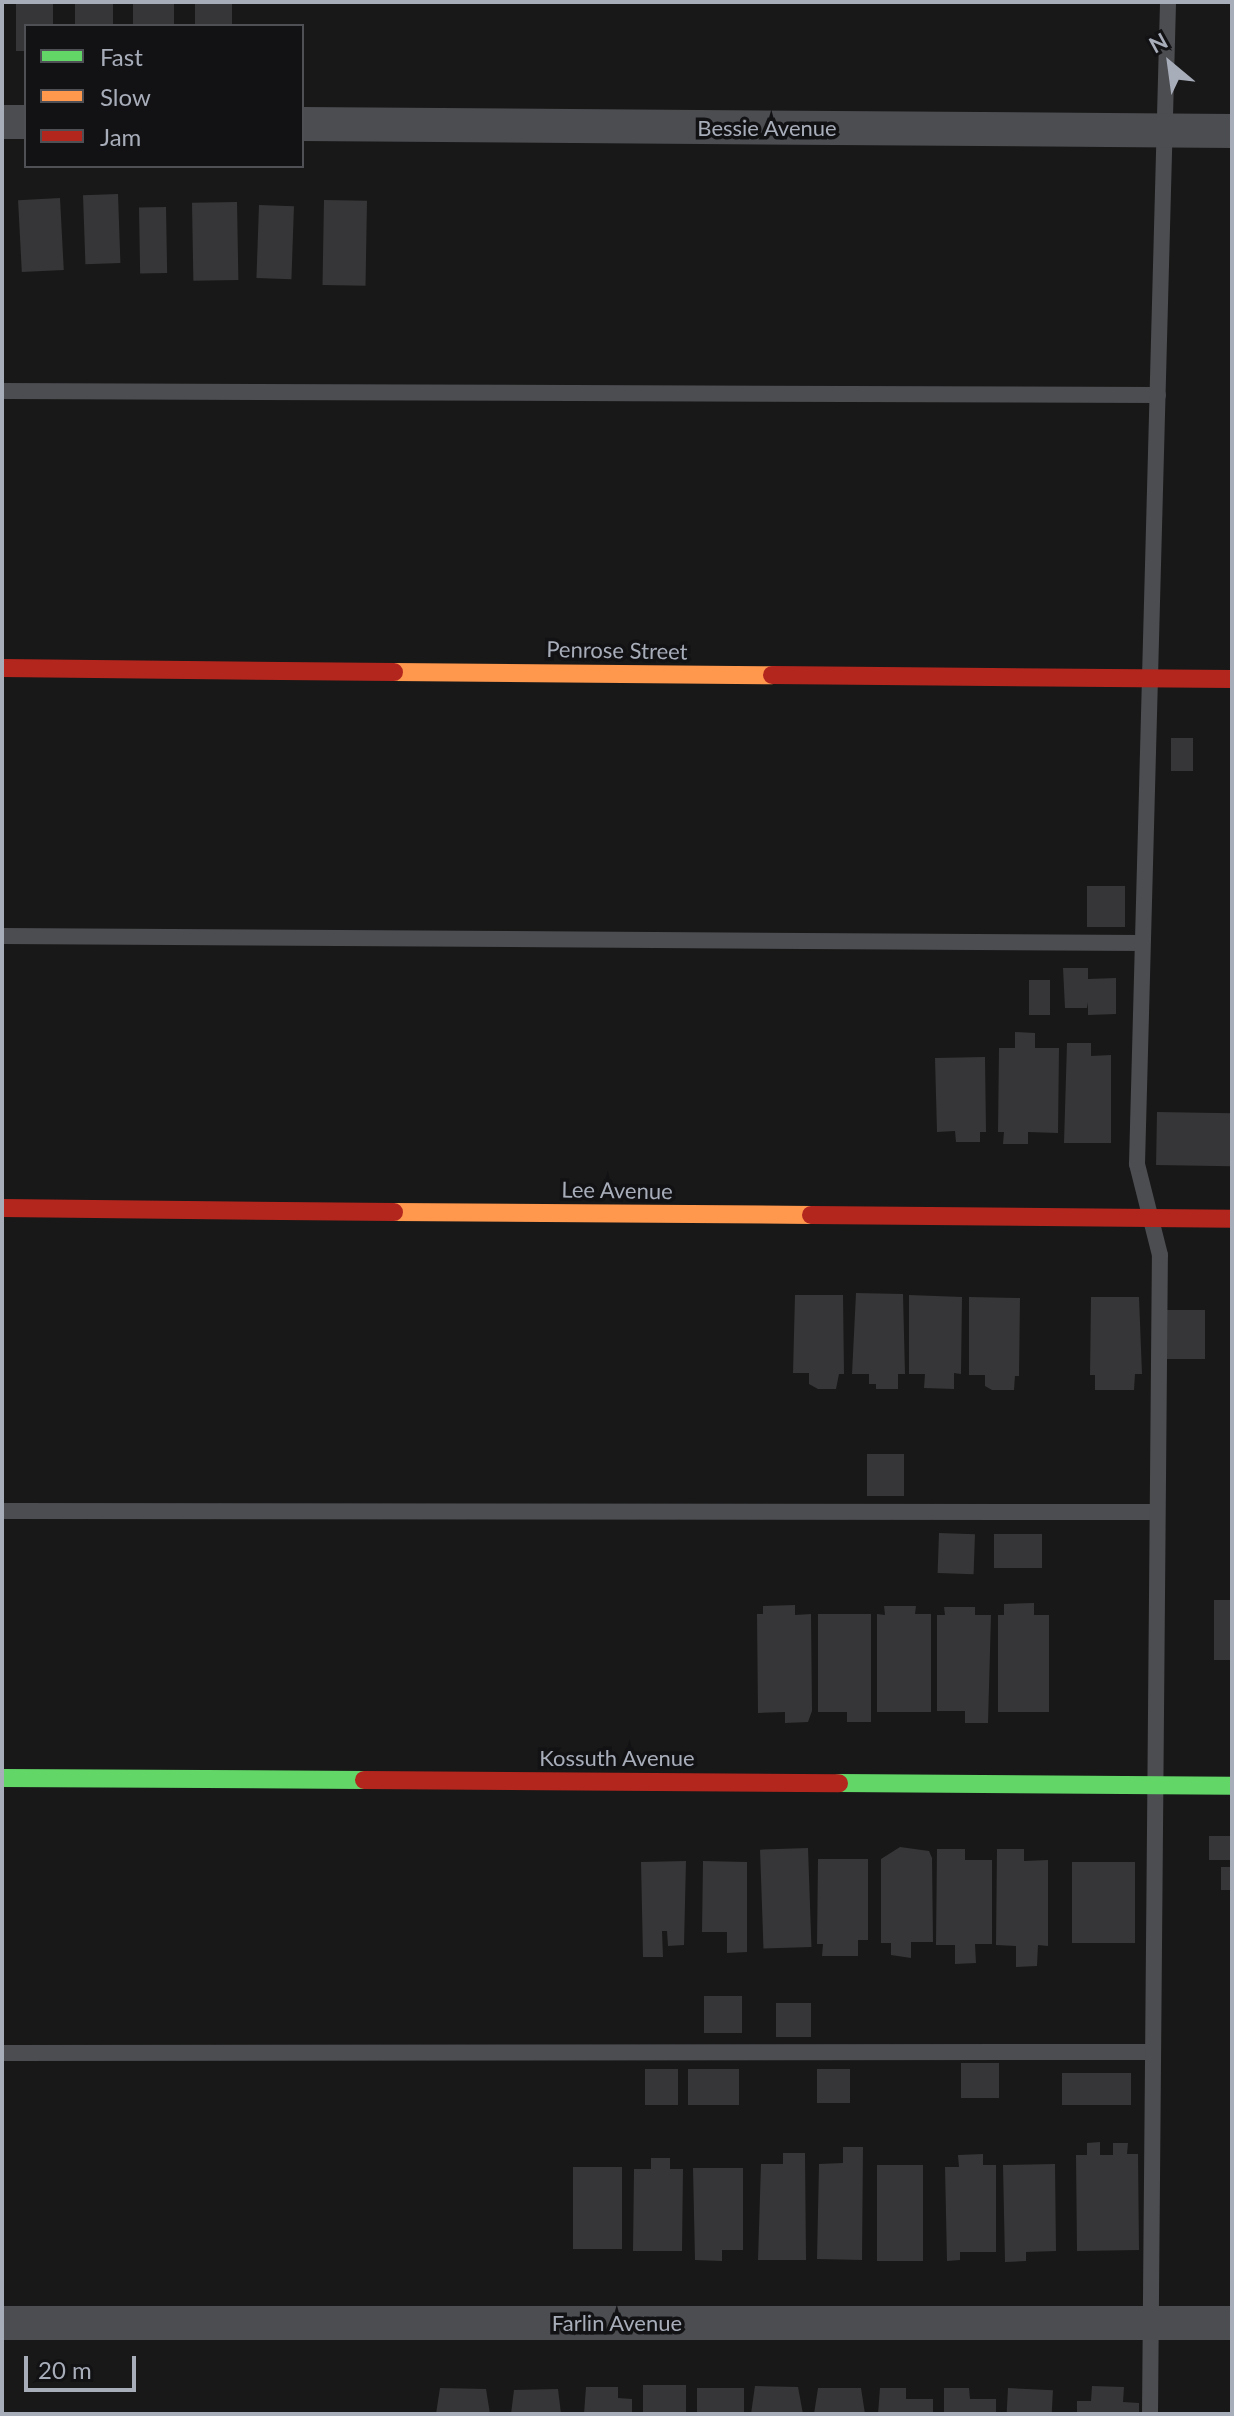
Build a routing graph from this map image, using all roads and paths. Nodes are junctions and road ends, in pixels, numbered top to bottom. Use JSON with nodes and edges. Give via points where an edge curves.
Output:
{"nodes":[{"id":1,"x":1168,"y":2,"type":"edge"},
{"id":2,"x":2,"y":122,"type":"edge"},
{"id":3,"x":24,"y":122,"type":"edge"},
{"id":4,"x":304,"y":124,"type":"edge"},
{"id":5,"x":1166,"y":131,"type":"junction"},
{"id":6,"x":1232,"y":131,"type":"edge"},
{"id":7,"x":2,"y":391,"type":"edge"},
{"id":8,"x":1158,"y":395,"type":"junction"},
{"id":9,"x":2,"y":668,"type":"edge"},
{"id":10,"x":1149,"y":679,"type":"junction"},
{"id":11,"x":1232,"y":679,"type":"edge"},
{"id":12,"x":2,"y":936,"type":"edge"},
{"id":13,"x":1142,"y":943,"type":"junction"},
{"id":14,"x":2,"y":1208,"type":"edge"},
{"id":15,"x":1150,"y":1218,"type":"junction"},
{"id":16,"x":1232,"y":1219,"type":"edge"},
{"id":17,"x":2,"y":1511,"type":"edge"},
{"id":18,"x":1157,"y":1512,"type":"junction"},
{"id":19,"x":2,"y":1778,"type":"edge"},
{"id":20,"x":1153,"y":1785,"type":"junction"},
{"id":21,"x":1232,"y":1786,"type":"edge"},
{"id":22,"x":1153,"y":2052,"type":"junction"},
{"id":23,"x":2,"y":2053,"type":"edge"},
{"id":24,"x":2,"y":2323,"type":"edge"},
{"id":25,"x":1152,"y":2323,"type":"junction"},
{"id":26,"x":1232,"y":2323,"type":"edge"},
{"id":27,"x":1150,"y":2414,"type":"edge"}],
"edges":[{"from":1,"to":5,"type":"lane"},
{"from":2,"to":3,"type":"street"},
{"from":4,"to":5,"type":"street","name":"Bessie Avenue"},
{"from":5,"to":6,"type":"street","name":"Bessie Avenue"},
{"from":5,"to":8,"type":"lane"},
{"from":7,"to":8,"type":"lane"},
{"from":8,"to":10,"type":"lane"},
{"from":9,"to":10,"type":"street","name":"Penrose Street"},
{"from":10,"to":11,"type":"street","name":"Penrose Street"},
{"from":10,"to":13,"type":"lane"},
{"from":12,"to":13,"type":"lane"},
{"from":13,"to":15,"type":"lane","via":[[1137,1164]]},
{"from":14,"to":15,"type":"street","name":"Lee Avenue"},
{"from":15,"to":16,"type":"street","name":"Lee Avenue"},
{"from":15,"to":18,"type":"lane","via":[[1160,1255]]},
{"from":17,"to":18,"type":"lane"},
{"from":18,"to":20,"type":"lane"},
{"from":19,"to":20,"type":"street","name":"Kossuth Avenue"},
{"from":20,"to":21,"type":"street","name":"Kossuth Avenue"},
{"from":20,"to":22,"type":"lane"},
{"from":22,"to":23,"type":"lane"},
{"from":22,"to":25,"type":"lane"},
{"from":24,"to":25,"type":"street","name":"Farlin Avenue"},
{"from":25,"to":26,"type":"street","name":"Farlin Avenue"},
{"from":25,"to":27,"type":"lane"}]}
